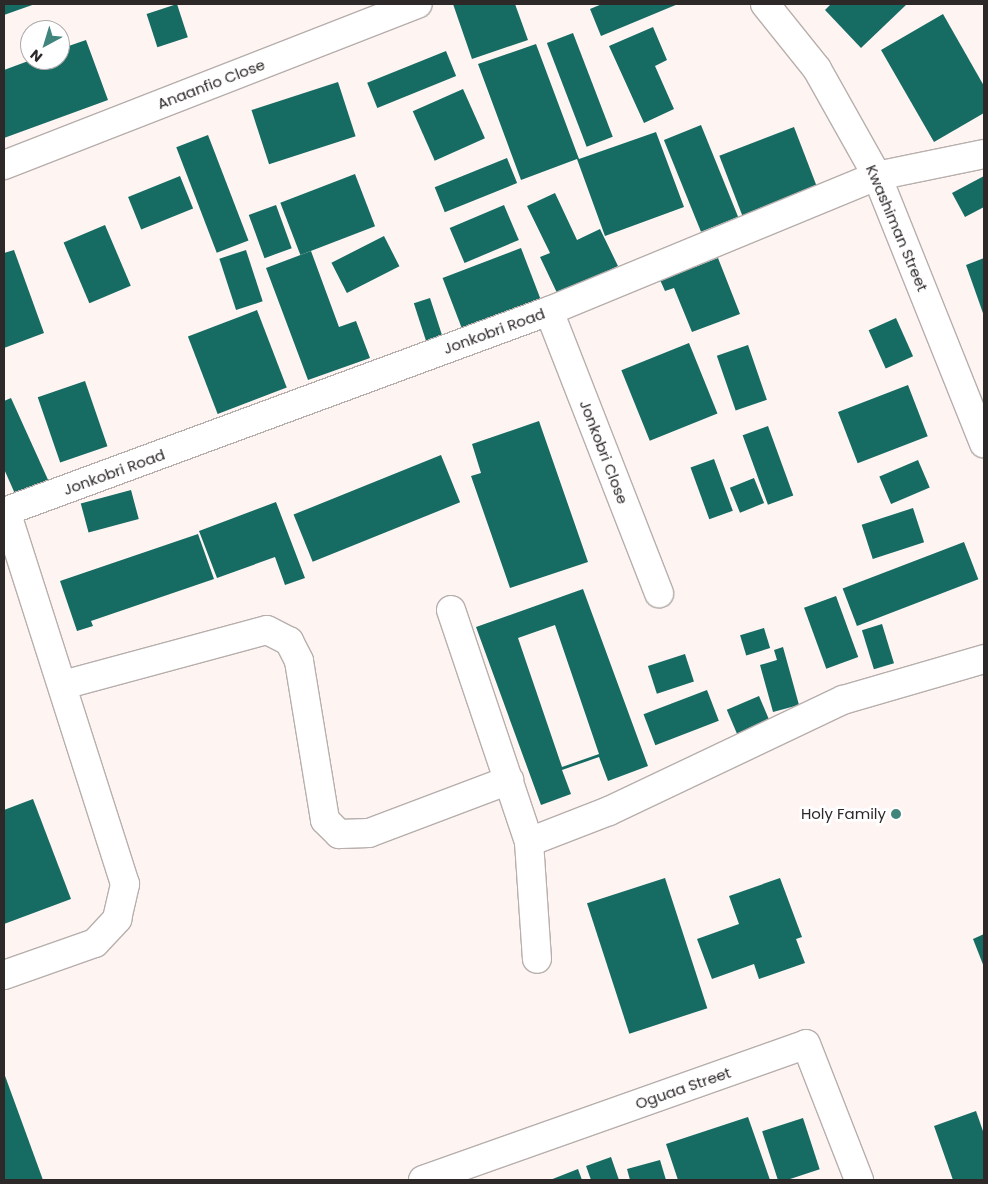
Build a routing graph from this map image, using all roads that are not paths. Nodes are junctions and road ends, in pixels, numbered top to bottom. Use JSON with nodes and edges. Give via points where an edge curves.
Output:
{"nodes":[{"id":1,"x":418,"y":4,"type":"edge"},
{"id":2,"x":765,"y":4,"type":"edge"},
{"id":3,"x":984,"y":154,"type":"edge"},
{"id":4,"x":4,"y":165,"type":"edge"},
{"id":5,"x":877,"y":176,"type":"junction"},
{"id":6,"x":550,"y":311,"type":"junction"},
{"id":7,"x":984,"y":443,"type":"edge"},
{"id":8,"x":5,"y":512,"type":"edge"},
{"id":9,"x":659,"y":593,"type":"dead end"},
{"id":10,"x":451,"y":610,"type":"dead end"},
{"id":11,"x":984,"y":658,"type":"edge"},
{"id":12,"x":63,"y":685,"type":"junction"},
{"id":13,"x":509,"y":780,"type":"junction"},
{"id":14,"x":529,"y":842,"type":"junction"},
{"id":15,"x":537,"y":959,"type":"dead end"},
{"id":16,"x":4,"y":975,"type":"edge"},
{"id":17,"x":423,"y":1180,"type":"edge"},
{"id":18,"x":859,"y":1180,"type":"edge"}],
"edges":[{"from":1,"to":4,"type":"street","name":"Anaanfio Close"},
{"from":2,"to":5,"type":"street","name":"Kwashiman Street","via":[[817,69]]},
{"from":3,"to":5,"type":"street","name":"Jonkobri Road"},
{"from":5,"to":6,"type":"street","name":"Jonkobri Road"},
{"from":5,"to":7,"type":"street","name":"Kwashiman Street"},
{"from":6,"to":8,"type":"street","name":"Jonkobri Road"},
{"from":6,"to":9,"type":"street","name":"Jonkobri Close"},
{"from":8,"to":12,"type":"street"},
{"from":10,"to":13,"type":"street"},
{"from":11,"to":14,"type":"street","via":[[842,700],[609,811]]},
{"from":12,"to":13,"type":"street","via":[[267,630],[289,641],[299,661],[325,820],[339,834],[369,833]]},
{"from":12,"to":16,"type":"street","via":[[125,884],[117,919],[95,943]]},
{"from":13,"to":14,"type":"street"},
{"from":14,"to":15,"type":"street"},
{"from":17,"to":18,"type":"street","name":"Oguaa Street","via":[[806,1044]]}]}
